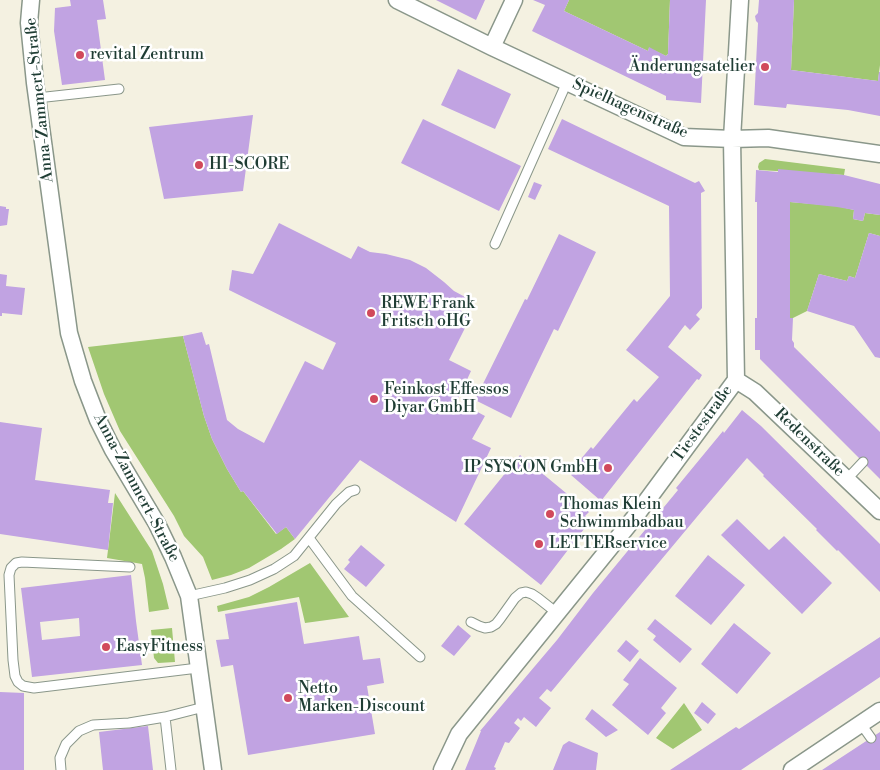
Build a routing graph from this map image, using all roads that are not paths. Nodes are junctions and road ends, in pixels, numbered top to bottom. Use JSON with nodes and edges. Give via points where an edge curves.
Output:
{"nodes":[{"id":1,"x":32,"y":0,"type":"edge"},
{"id":2,"x":397,"y":0,"type":"edge"},
{"id":3,"x":514,"y":0,"type":"edge"},
{"id":4,"x":740,"y":0,"type":"edge"},
{"id":5,"x":492,"y":46,"type":"junction"},
{"id":6,"x":568,"y":82,"type":"junction"},
{"id":7,"x":119,"y":89,"type":"dead end"},
{"id":8,"x":37,"y":98,"type":"junction"},
{"id":9,"x":732,"y":139,"type":"junction"},
{"id":10,"x":880,"y":154,"type":"edge"},
{"id":11,"x":495,"y":244,"type":"dead end"},
{"id":12,"x":736,"y":380,"type":"junction"},
{"id":13,"x":863,"y":462,"type":"dead end"},
{"id":14,"x":847,"y":480,"type":"junction"},
{"id":15,"x":355,"y":490,"type":"dead end"},
{"id":16,"x":880,"y":511,"type":"edge"},
{"id":17,"x":309,"y":538,"type":"junction"},
{"id":18,"x":130,"y":568,"type":"dead end"},
{"id":19,"x":189,"y":596,"type":"junction"},
{"id":20,"x":557,"y":613,"type":"junction"},
{"id":21,"x":471,"y":622,"type":"dead end"},
{"id":22,"x":420,"y":656,"type":"dead end"},
{"id":23,"x":198,"y":668,"type":"junction"},
{"id":24,"x":204,"y":708,"type":"junction"},
{"id":25,"x":880,"y":711,"type":"edge"},
{"id":26,"x":165,"y":717,"type":"junction"},
{"id":27,"x":861,"y":724,"type":"junction"},
{"id":28,"x":871,"y":738,"type":"dead end"},
{"id":29,"x":798,"y":768,"type":"edge"},
{"id":30,"x":61,"y":770,"type":"edge"},
{"id":31,"x":171,"y":770,"type":"edge"},
{"id":32,"x":213,"y":770,"type":"edge"},
{"id":33,"x":442,"y":770,"type":"edge"}],
"edges":[{"from":1,"to":8,"type":"street","name":"Anna-Zammert-Straße","via":[[29,23]]},
{"from":2,"to":5,"type":"street","name":"Spielhagenstraße"},
{"from":3,"to":5,"type":"street"},
{"from":4,"to":9,"type":"street","name":"Tiestestraße"},
{"from":5,"to":6,"type":"street","name":"Spielhagenstraße"},
{"from":6,"to":9,"type":"street","name":"Spielhagenstraße","via":[[684,137]]},
{"from":6,"to":11,"type":"lane"},
{"from":7,"to":8,"type":"lane"},
{"from":8,"to":19,"type":"street","name":"Anna-Zammert-Straße","via":[[69,333],[83,381],[98,420],[157,524]]},
{"from":9,"to":10,"type":"street","name":"Spielhagenstraße","via":[[768,138]]},
{"from":9,"to":12,"type":"street","name":"Tiestestraße"},
{"from":12,"to":14,"type":"street","name":"Redenstraße","via":[[755,392]]},
{"from":12,"to":20,"type":"street","name":"Tiestestraße","via":[[634,518]]},
{"from":13,"to":14,"type":"lane"},
{"from":14,"to":16,"type":"street","name":"Redenstraße"},
{"from":15,"to":17,"type":"lane","via":[[348,492],[336,504]]},
{"from":17,"to":19,"type":"lane","via":[[294,556],[274,570],[225,588]]},
{"from":17,"to":22,"type":"lane","via":[[352,596]]},
{"from":18,"to":23,"type":"lane","via":[[22,562],[11,568],[13,660],[18,682],[34,688]]},
{"from":19,"to":23,"type":"street","name":"Anna-Zammert-Straße"},
{"from":20,"to":21,"type":"lane","via":[[526,592],[518,595],[491,627]]},
{"from":20,"to":33,"type":"street","name":"Tiestestraße","via":[[459,734]]},
{"from":23,"to":24,"type":"street","name":"Anna-Zammert-Straße"},
{"from":24,"to":26,"type":"lane"},
{"from":24,"to":32,"type":"street","name":"Anna-Zammert-Straße"},
{"from":25,"to":27,"type":"street"},
{"from":26,"to":30,"type":"lane","via":[[93,726],[79,731],[66,744],[60,758]]},
{"from":26,"to":31,"type":"lane"},
{"from":27,"to":28,"type":"lane"},
{"from":27,"to":29,"type":"street"}]}
